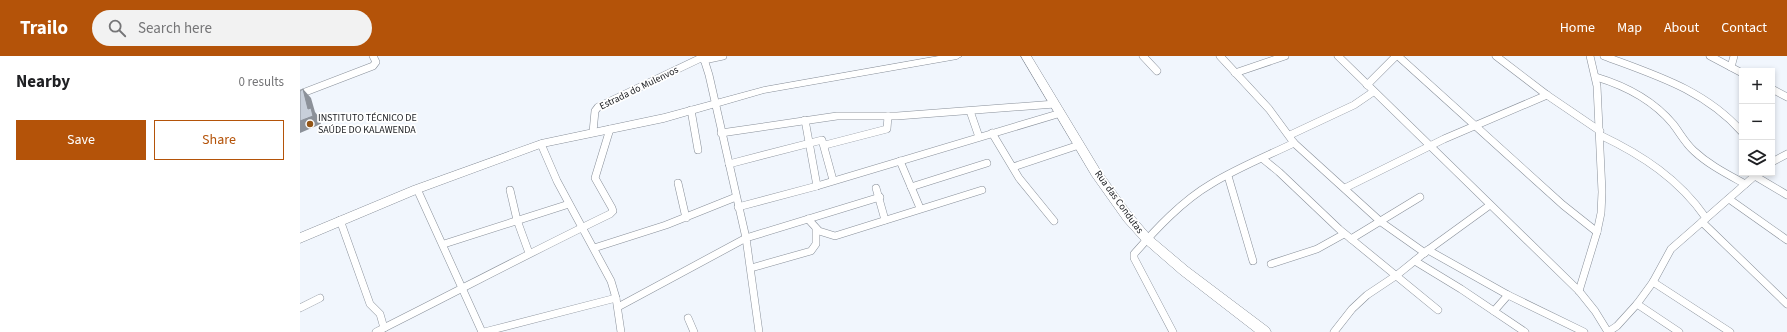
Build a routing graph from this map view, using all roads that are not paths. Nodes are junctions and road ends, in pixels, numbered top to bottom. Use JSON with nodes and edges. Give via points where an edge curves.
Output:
{"nodes":[{"id":1,"x":373,"y":56,"type":"edge"},
{"id":2,"x":724,"y":56,"type":"edge"},
{"id":3,"x":957,"y":56,"type":"edge"},
{"id":4,"x":1026,"y":56,"type":"edge"},
{"id":5,"x":1143,"y":56,"type":"edge"},
{"id":6,"x":1220,"y":56,"type":"edge"},
{"id":7,"x":1285,"y":56,"type":"edge"},
{"id":8,"x":1338,"y":56,"type":"edge"},
{"id":9,"x":1397,"y":56,"type":"edge"},
{"id":10,"x":1496,"y":56,"type":"edge"},
{"id":11,"x":1590,"y":56,"type":"edge"},
{"id":12,"x":1604,"y":56,"type":"edge"},
{"id":13,"x":1710,"y":56,"type":"edge"},
{"id":14,"x":1734,"y":56,"type":"edge"},
{"id":15,"x":704,"y":58,"type":"edge"},
{"id":16,"x":1731,"y":67,"type":"junction"},
{"id":17,"x":1157,"y":71,"type":"dead end"},
{"id":18,"x":1739,"y":71,"type":"edge"},
{"id":19,"x":1235,"y":73,"type":"junction"},
{"id":20,"x":1596,"y":77,"type":"junction"},
{"id":21,"x":1367,"y":85,"type":"junction"},
{"id":22,"x":1775,"y":91,"type":"edge"},
{"id":23,"x":1373,"y":92,"type":"junction"},
{"id":24,"x":300,"y":94,"type":"edge"},
{"id":25,"x":1547,"y":95,"type":"junction"},
{"id":26,"x":1787,"y":97,"type":"edge"},
{"id":27,"x":714,"y":103,"type":"junction"},
{"id":28,"x":1055,"y":104,"type":"junction"},
{"id":29,"x":691,"y":110,"type":"junction"},
{"id":30,"x":970,"y":112,"type":"junction"},
{"id":31,"x":1061,"y":113,"type":"junction"},
{"id":32,"x":888,"y":116,"type":"junction"},
{"id":33,"x":805,"y":120,"type":"junction"},
{"id":34,"x":1475,"y":125,"type":"junction"},
{"id":35,"x":610,"y":129,"type":"junction"},
{"id":36,"x":1739,"y":129,"type":"edge"},
{"id":37,"x":593,"y":132,"type":"junction"},
{"id":38,"x":721,"y":133,"type":"junction"},
{"id":39,"x":992,"y":133,"type":"junction"},
{"id":40,"x":1600,"y":133,"type":"junction"},
{"id":41,"x":1290,"y":136,"type":"junction"},
{"id":42,"x":979,"y":137,"type":"junction"},
{"id":43,"x":808,"y":143,"type":"junction"},
{"id":44,"x":1294,"y":143,"type":"junction"},
{"id":45,"x":541,"y":144,"type":"junction"},
{"id":46,"x":825,"y":145,"type":"junction"},
{"id":47,"x":1079,"y":145,"type":"junction"},
{"id":48,"x":1430,"y":146,"type":"junction"},
{"id":49,"x":698,"y":150,"type":"dead end"},
{"id":50,"x":1787,"y":154,"type":"edge"},
{"id":51,"x":1263,"y":159,"type":"junction"},
{"id":52,"x":1775,"y":160,"type":"edge"},
{"id":53,"x":900,"y":161,"type":"junction"},
{"id":54,"x":987,"y":163,"type":"dead end"},
{"id":55,"x":729,"y":164,"type":"junction"},
{"id":56,"x":1013,"y":167,"type":"junction"},
{"id":57,"x":1228,"y":176,"type":"junction"},
{"id":58,"x":1754,"y":176,"type":"edge"},
{"id":59,"x":1759,"y":176,"type":"edge"},
{"id":60,"x":833,"y":180,"type":"junction"},
{"id":61,"x":678,"y":183,"type":"dead end"},
{"id":62,"x":1746,"y":184,"type":"junction"},
{"id":63,"x":817,"y":186,"type":"junction"},
{"id":64,"x":910,"y":186,"type":"junction"},
{"id":65,"x":876,"y":188,"type":"dead end"},
{"id":66,"x":1345,"y":188,"type":"junction"},
{"id":67,"x":417,"y":189,"type":"junction"},
{"id":68,"x":510,"y":190,"type":"dead end"},
{"id":69,"x":982,"y":190,"type":"dead end"},
{"id":70,"x":1787,"y":195,"type":"edge"},
{"id":71,"x":736,"y":197,"type":"junction"},
{"id":72,"x":880,"y":197,"type":"junction"},
{"id":73,"x":1420,"y":197,"type":"dead end"},
{"id":74,"x":1729,"y":199,"type":"junction"},
{"id":75,"x":569,"y":204,"type":"junction"},
{"id":76,"x":1490,"y":205,"type":"junction"},
{"id":77,"x":738,"y":207,"type":"junction"},
{"id":78,"x":920,"y":208,"type":"junction"},
{"id":79,"x":686,"y":218,"type":"junction"},
{"id":80,"x":808,"y":219,"type":"junction"},
{"id":81,"x":340,"y":220,"type":"junction"},
{"id":82,"x":517,"y":220,"type":"junction"},
{"id":83,"x":885,"y":220,"type":"junction"},
{"id":84,"x":1704,"y":220,"type":"junction"},
{"id":85,"x":1054,"y":221,"type":"dead end"},
{"id":86,"x":1380,"y":222,"type":"junction"},
{"id":87,"x":582,"y":227,"type":"junction"},
{"id":88,"x":816,"y":230,"type":"junction"},
{"id":89,"x":1597,"y":232,"type":"junction"},
{"id":90,"x":1344,"y":234,"type":"junction"},
{"id":91,"x":300,"y":238,"type":"edge"},
{"id":92,"x":746,"y":238,"type":"junction"},
{"id":93,"x":1147,"y":239,"type":"junction"},
{"id":94,"x":1351,"y":239,"type":"junction"},
{"id":95,"x":1787,"y":240,"type":"edge"},
{"id":96,"x":444,"y":244,"type":"junction"},
{"id":97,"x":594,"y":248,"type":"junction"},
{"id":98,"x":1426,"y":252,"type":"junction"},
{"id":99,"x":529,"y":253,"type":"junction"},
{"id":100,"x":1253,"y":262,"type":"dead end"},
{"id":101,"x":1415,"y":262,"type":"junction"},
{"id":102,"x":1271,"y":264,"type":"dead end"},
{"id":103,"x":751,"y":268,"type":"junction"},
{"id":104,"x":1397,"y":275,"type":"junction"},
{"id":105,"x":1653,"y":282,"type":"junction"},
{"id":106,"x":463,"y":289,"type":"junction"},
{"id":107,"x":1579,"y":291,"type":"junction"},
{"id":108,"x":1508,"y":295,"type":"junction"},
{"id":109,"x":320,"y":298,"type":"dead end"},
{"id":110,"x":616,"y":298,"type":"junction"},
{"id":111,"x":1637,"y":304,"type":"junction"},
{"id":112,"x":1787,"y":304,"type":"edge"},
{"id":113,"x":618,"y":307,"type":"junction"},
{"id":114,"x":300,"y":308,"type":"edge"},
{"id":115,"x":1438,"y":310,"type":"dead end"},
{"id":116,"x":1494,"y":311,"type":"junction"},
{"id":117,"x":688,"y":318,"type":"dead end"},
{"id":118,"x":384,"y":328,"type":"junction"},
{"id":119,"x":1578,"y":331,"type":"edge"},
{"id":120,"x":376,"y":332,"type":"edge"},
{"id":121,"x":483,"y":332,"type":"edge"},
{"id":122,"x":620,"y":332,"type":"edge"},
{"id":123,"x":694,"y":332,"type":"edge"},
{"id":124,"x":760,"y":332,"type":"edge"},
{"id":125,"x":1173,"y":332,"type":"edge"},
{"id":126,"x":1265,"y":332,"type":"edge"},
{"id":127,"x":1334,"y":332,"type":"edge"},
{"id":128,"x":1525,"y":332,"type":"edge"},
{"id":129,"x":1608,"y":332,"type":"edge"},
{"id":130,"x":1679,"y":332,"type":"edge"},
{"id":131,"x":1730,"y":332,"type":"edge"}],
"edges":[{"from":1,"to":24,"type":"street","via":[[376,62],[373,66]]},
{"from":2,"to":15,"type":"street","name":"Estrada do Mulenvos"},
{"from":3,"to":27,"type":"street","via":[[782,86]]},
{"from":4,"to":28,"type":"street","name":"Rua das Condutas"},
{"from":5,"to":17,"type":"street"},
{"from":6,"to":19,"type":"street"},
{"from":7,"to":19,"type":"street"},
{"from":8,"to":21,"type":"street"},
{"from":9,"to":21,"type":"street"},
{"from":9,"to":34,"type":"street"},
{"from":10,"to":25,"type":"street"},
{"from":11,"to":20,"type":"street"},
{"from":12,"to":36,"type":"street","via":[[1700,96],[1725,113]]},
{"from":13,"to":16,"type":"street"},
{"from":14,"to":16,"type":"street"},
{"from":15,"to":27,"type":"street"},
{"from":15,"to":37,"type":"street","name":"Estrada do Mulenvos","via":[[598,107],[594,111]]},
{"from":16,"to":18,"type":"street"},
{"from":19,"to":41,"type":"street"},
{"from":20,"to":40,"type":"street"},
{"from":20,"to":62,"type":"street","via":[[1622,85],[1646,100],[1670,121],[1694,151]]},
{"from":21,"to":23,"type":"street"},
{"from":22,"to":26,"type":"street"},
{"from":23,"to":41,"type":"street"},
{"from":23,"to":48,"type":"street"},
{"from":25,"to":34,"type":"street"},
{"from":25,"to":40,"type":"street"},
{"from":27,"to":29,"type":"street"},
{"from":27,"to":38,"type":"street"},
{"from":28,"to":30,"type":"street"},
{"from":28,"to":31,"type":"street","name":"Rua das Condutas"},
{"from":29,"to":35,"type":"street","via":[[649,122]]},
{"from":29,"to":49,"type":"street"},
{"from":30,"to":32,"type":"street"},
{"from":30,"to":42,"type":"street"},
{"from":31,"to":39,"type":"street"},
{"from":31,"to":47,"type":"street","name":"Rua das Condutas"},
{"from":32,"to":33,"type":"street","via":[[837,116]]},
{"from":32,"to":46,"type":"street","via":[[887,128]]},
{"from":33,"to":38,"type":"street"},
{"from":33,"to":43,"type":"street"},
{"from":34,"to":48,"type":"street"},
{"from":34,"to":89,"type":"street","via":[[1563,205]]},
{"from":35,"to":37,"type":"street"},
{"from":35,"to":87,"type":"street","via":[[595,178],[613,211]]},
{"from":37,"to":45,"type":"street"},
{"from":38,"to":55,"type":"street"},
{"from":39,"to":42,"type":"street"},
{"from":39,"to":56,"type":"street"},
{"from":40,"to":84,"type":"street","via":[[1636,154],[1680,186],[1691,196]]},
{"from":40,"to":89,"type":"street","via":[[1602,192]]},
{"from":41,"to":44,"type":"street"},
{"from":42,"to":53,"type":"street"},
{"from":43,"to":46,"type":"street","via":[[823,140]]},
{"from":43,"to":55,"type":"street"},
{"from":43,"to":63,"type":"street"},
{"from":44,"to":51,"type":"street"},
{"from":44,"to":66,"type":"street"},
{"from":45,"to":67,"type":"street"},
{"from":45,"to":75,"type":"street"},
{"from":46,"to":60,"type":"street"},
{"from":47,"to":56,"type":"street"},
{"from":47,"to":93,"type":"street","name":"Rua das Condutas","via":[[1124,212]]},
{"from":48,"to":66,"type":"street","via":[[1389,164]]},
{"from":48,"to":76,"type":"street"},
{"from":50,"to":52,"type":"street"},
{"from":51,"to":57,"type":"street"},
{"from":51,"to":90,"type":"street"},
{"from":53,"to":60,"type":"street"},
{"from":53,"to":64,"type":"street"},
{"from":54,"to":64,"type":"street"},
{"from":55,"to":71,"type":"street"},
{"from":56,"to":85,"type":"street"},
{"from":57,"to":93,"type":"street","via":[[1194,194]]},
{"from":57,"to":100,"type":"street"},
{"from":58,"to":62,"type":"street"},
{"from":59,"to":70,"type":"street"},
{"from":60,"to":63,"type":"street"},
{"from":61,"to":79,"type":"street"},
{"from":62,"to":74,"type":"street"},
{"from":63,"to":77,"type":"street"},
{"from":64,"to":78,"type":"street"},
{"from":65,"to":72,"type":"street"},
{"from":66,"to":86,"type":"street"},
{"from":67,"to":81,"type":"street"},
{"from":67,"to":96,"type":"street"},
{"from":68,"to":82,"type":"street"},
{"from":69,"to":78,"type":"street"},
{"from":71,"to":77,"type":"street"},
{"from":71,"to":79,"type":"street"},
{"from":72,"to":80,"type":"street"},
{"from":72,"to":83,"type":"street"},
{"from":73,"to":86,"type":"street"},
{"from":74,"to":84,"type":"street"},
{"from":74,"to":95,"type":"street"},
{"from":75,"to":82,"type":"street"},
{"from":75,"to":87,"type":"street"},
{"from":76,"to":98,"type":"street"},
{"from":76,"to":107,"type":"street"},
{"from":77,"to":92,"type":"street"},
{"from":78,"to":83,"type":"street"},
{"from":79,"to":97,"type":"street"},
{"from":80,"to":88,"type":"street"},
{"from":80,"to":92,"type":"street"},
{"from":81,"to":91,"type":"street"},
{"from":81,"to":118,"type":"street","via":[[370,304],[380,314]]},
{"from":82,"to":96,"type":"street"},
{"from":82,"to":99,"type":"street"},
{"from":83,"to":88,"type":"street","via":[[835,236]]},
{"from":84,"to":105,"type":"street","via":[[1671,249]]},
{"from":84,"to":112,"type":"street"},
{"from":86,"to":94,"type":"street"},
{"from":86,"to":98,"type":"street"},
{"from":87,"to":97,"type":"street"},
{"from":87,"to":99,"type":"street"},
{"from":88,"to":103,"type":"street","via":[[817,244],[811,251]]},
{"from":89,"to":107,"type":"street"},
{"from":90,"to":94,"type":"street"},
{"from":90,"to":102,"type":"street","via":[[1319,250]]},
{"from":92,"to":103,"type":"street"},
{"from":92,"to":113,"type":"street"},
{"from":93,"to":125,"type":"street","via":[[1134,254],[1134,258]]},
{"from":93,"to":126,"type":"street","name":"Rua das Condutas"},
{"from":94,"to":104,"type":"street"},
{"from":96,"to":106,"type":"street"},
{"from":97,"to":110,"type":"street"},
{"from":98,"to":101,"type":"street"},
{"from":98,"to":108,"type":"street"},
{"from":99,"to":106,"type":"street"},
{"from":101,"to":104,"type":"street"},
{"from":101,"to":116,"type":"street"},
{"from":103,"to":124,"type":"street"},
{"from":104,"to":115,"type":"street"},
{"from":104,"to":127,"type":"street","via":[[1359,301]]},
{"from":105,"to":111,"type":"street"},
{"from":105,"to":131,"type":"street"},
{"from":106,"to":118,"type":"street"},
{"from":106,"to":121,"type":"street"},
{"from":107,"to":129,"type":"street"},
{"from":108,"to":116,"type":"street"},
{"from":108,"to":119,"type":"street"},
{"from":109,"to":114,"type":"street"},
{"from":110,"to":113,"type":"street"},
{"from":110,"to":121,"type":"street"},
{"from":111,"to":129,"type":"street"},
{"from":111,"to":130,"type":"street"},
{"from":113,"to":122,"type":"street"},
{"from":116,"to":128,"type":"street"},
{"from":117,"to":123,"type":"street"},
{"from":118,"to":120,"type":"street"}]}
